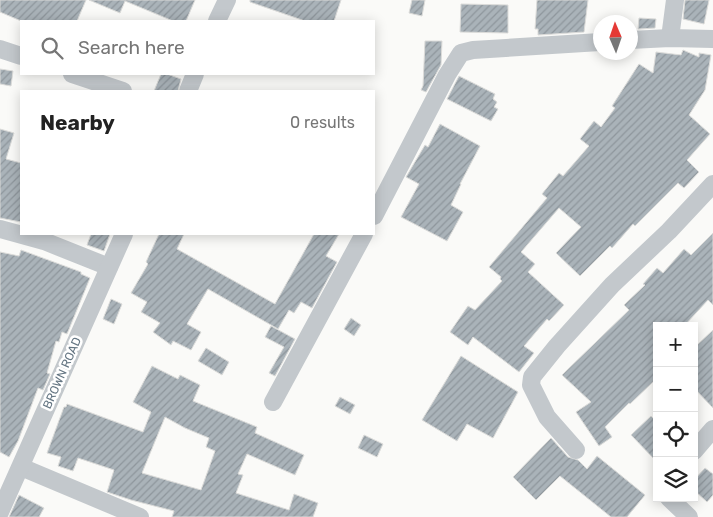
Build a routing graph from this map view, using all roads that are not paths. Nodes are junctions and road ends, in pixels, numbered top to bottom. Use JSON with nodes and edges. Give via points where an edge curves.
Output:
{"nodes":[{"id":1,"x":227,"y":0,"type":"edge"},
{"id":2,"x":675,"y":0,"type":"edge"},
{"id":3,"x":218,"y":20,"type":"edge"},
{"id":4,"x":670,"y":38,"type":"junction"},
{"id":5,"x":713,"y":39,"type":"edge"},
{"id":6,"x":638,"y":40,"type":"edge"},
{"id":7,"x":593,"y":42,"type":"edge"},
{"id":8,"x":0,"y":49,"type":"edge"},
{"id":9,"x":20,"y":56,"type":"edge"},
{"id":10,"x":75,"y":75,"type":"edge"},
{"id":11,"x":195,"y":75,"type":"edge"},
{"id":12,"x":120,"y":90,"type":"edge"},
{"id":13,"x":188,"y":90,"type":"edge"},
{"id":14,"x":713,"y":184,"type":"edge"},
{"id":15,"x":375,"y":214,"type":"edge"},
{"id":16,"x":0,"y":230,"type":"edge"},
{"id":17,"x":124,"y":235,"type":"edge"},
{"id":18,"x":363,"y":235,"type":"edge"},
{"id":19,"x":109,"y":267,"type":"junction"},
{"id":20,"x":273,"y":402,"type":"dead end"},
{"id":21,"x":713,"y":429,"type":"edge"},
{"id":22,"x":698,"y":446,"type":"edge"},
{"id":23,"x":576,"y":450,"type":"dead end"},
{"id":24,"x":20,"y":467,"type":"junction"},
{"id":25,"x":673,"y":502,"type":"edge"},
{"id":26,"x":0,"y":512,"type":"edge"},
{"id":27,"x":140,"y":517,"type":"edge"},
{"id":28,"x":689,"y":517,"type":"edge"}],
"edges":[{"from":1,"to":3,"type":"street"},
{"from":2,"to":4,"type":"street"},
{"from":4,"to":5,"type":"street"},
{"from":4,"to":6,"type":"street"},
{"from":7,"to":15,"type":"street","via":[[461,53]]},
{"from":8,"to":9,"type":"street"},
{"from":10,"to":12,"type":"street"},
{"from":11,"to":13,"type":"street"},
{"from":14,"to":23,"type":"street","via":[[612,285],[532,377],[531,385],[546,417]]},
{"from":16,"to":19,"type":"street","via":[[44,241]]},
{"from":17,"to":19,"type":"street","name":"BROWN ROAD"},
{"from":18,"to":20,"type":"street"},
{"from":19,"to":24,"type":"street","name":"BROWN ROAD"},
{"from":21,"to":22,"type":"street"},
{"from":24,"to":26,"type":"street","name":"BROWN ROAD"},
{"from":24,"to":27,"type":"street"},
{"from":25,"to":28,"type":"street"}]}
